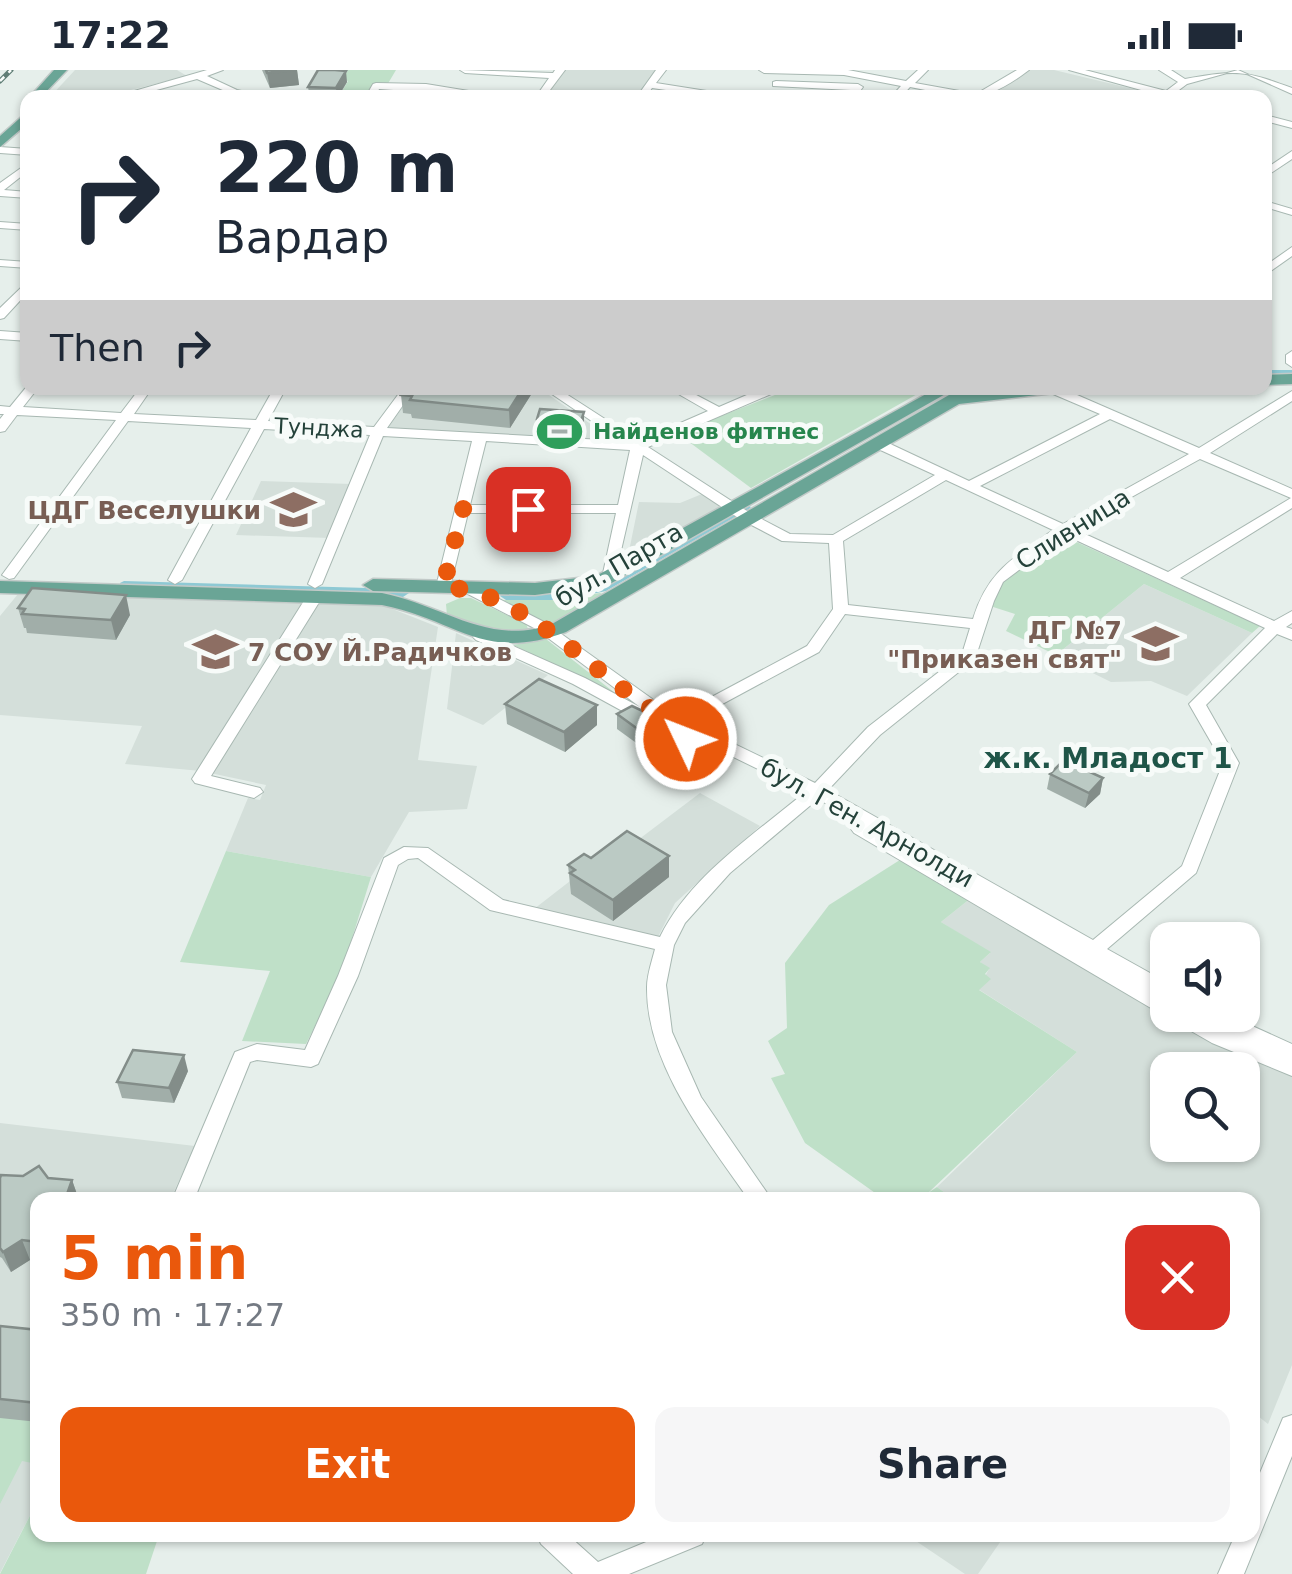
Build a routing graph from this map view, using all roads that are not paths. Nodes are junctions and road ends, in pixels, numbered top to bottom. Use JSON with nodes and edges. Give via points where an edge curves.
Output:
{"nodes":[{"id":1,"x":61,"y":70,"type":"edge"},
{"id":2,"x":72,"y":70,"type":"edge"},
{"id":3,"x":218,"y":70,"type":"edge"},
{"id":4,"x":465,"y":70,"type":"edge"},
{"id":5,"x":661,"y":70,"type":"edge"},
{"id":6,"x":765,"y":70,"type":"edge"},
{"id":7,"x":923,"y":70,"type":"edge"},
{"id":8,"x":1024,"y":70,"type":"edge"},
{"id":9,"x":1074,"y":70,"type":"edge"},
{"id":10,"x":1164,"y":70,"type":"edge"},
{"id":11,"x":1234,"y":70,"type":"edge"},
{"id":12,"x":1243,"y":70,"type":"edge"},
{"id":13,"x":845,"y":71,"type":"edge"},
{"id":14,"x":193,"y":73,"type":"edge"},
{"id":15,"x":558,"y":73,"type":"edge"},
{"id":16,"x":868,"y":77,"type":"junction"},
{"id":17,"x":1184,"y":82,"type":"junction"},
{"id":18,"x":776,"y":84,"type":"junction"},
{"id":19,"x":909,"y":84,"type":"junction"},
{"id":20,"x":650,"y":85,"type":"junction"},
{"id":21,"x":858,"y":87,"type":"junction"},
{"id":22,"x":41,"y":90,"type":"edge"},
{"id":23,"x":53,"y":90,"type":"edge"},
{"id":24,"x":139,"y":90,"type":"edge"},
{"id":25,"x":223,"y":90,"type":"edge"},
{"id":26,"x":374,"y":90,"type":"edge"},
{"id":27,"x":448,"y":90,"type":"edge"},
{"id":28,"x":646,"y":90,"type":"edge"},
{"id":29,"x":687,"y":90,"type":"edge"},
{"id":30,"x":771,"y":90,"type":"edge"},
{"id":31,"x":856,"y":90,"type":"edge"},
{"id":32,"x":903,"y":90,"type":"edge"},
{"id":33,"x":940,"y":90,"type":"edge"},
{"id":34,"x":988,"y":90,"type":"edge"},
{"id":35,"x":1152,"y":90,"type":"edge"},
{"id":36,"x":1173,"y":90,"type":"edge"},
{"id":37,"x":1292,"y":90,"type":"edge"},
{"id":38,"x":20,"y":173,"type":"edge"},
{"id":39,"x":0,"y":191,"type":"edge"},
{"id":40,"x":1292,"y":250,"type":"edge"},
{"id":41,"x":1272,"y":266,"type":"edge"},
{"id":42,"x":20,"y":293,"type":"edge"},
{"id":43,"x":0,"y":315,"type":"edge"},
{"id":44,"x":1292,"y":355,"type":"edge"},
{"id":45,"x":1292,"y":366,"type":"edge"},
{"id":46,"x":141,"y":395,"type":"edge"},
{"id":47,"x":276,"y":395,"type":"edge"},
{"id":48,"x":403,"y":395,"type":"edge"},
{"id":49,"x":564,"y":395,"type":"edge"},
{"id":50,"x":687,"y":395,"type":"edge"},
{"id":51,"x":757,"y":395,"type":"edge"},
{"id":52,"x":936,"y":395,"type":"edge"},
{"id":53,"x":978,"y":395,"type":"edge"},
{"id":54,"x":1068,"y":395,"type":"edge"},
{"id":55,"x":1292,"y":395,"type":"edge"},
{"id":56,"x":7,"y":411,"type":"edge"},
{"id":57,"x":719,"y":412,"type":"junction"},
{"id":58,"x":1110,"y":414,"type":"junction"},
{"id":59,"x":124,"y":417,"type":"junction"},
{"id":60,"x":258,"y":424,"type":"junction"},
{"id":61,"x":0,"y":428,"type":"edge"},
{"id":62,"x":378,"y":431,"type":"junction"},
{"id":63,"x":480,"y":437,"type":"junction"},
{"id":64,"x":881,"y":445,"type":"junction"},
{"id":65,"x":638,"y":446,"type":"junction"},
{"id":66,"x":1200,"y":453,"type":"junction"},
{"id":67,"x":945,"y":475,"type":"junction"},
{"id":68,"x":970,"y":486,"type":"junction"},
{"id":69,"x":1292,"y":494,"type":"edge"},
{"id":70,"x":1292,"y":502,"type":"edge"},
{"id":71,"x":624,"y":508,"type":"junction"},
{"id":72,"x":463,"y":509,"type":"junction"},
{"id":73,"x":741,"y":513,"type":"junction"},
{"id":74,"x":1064,"y":529,"type":"junction"},
{"id":75,"x":836,"y":539,"type":"junction"},
{"id":76,"x":609,"y":578,"type":"junction"},
{"id":77,"x":1169,"y":578,"type":"junction"},
{"id":78,"x":175,"y":580,"type":"junction"},
{"id":79,"x":2,"y":581,"type":"edge"},
{"id":80,"x":468,"y":588,"type":"junction"},
{"id":81,"x":315,"y":590,"type":"junction"},
{"id":82,"x":439,"y":601,"type":"junction"},
{"id":83,"x":841,"y":609,"type":"junction"},
{"id":84,"x":1292,"y":616,"type":"edge"},
{"id":85,"x":979,"y":624,"type":"junction"},
{"id":86,"x":1284,"y":631,"type":"edge"},
{"id":87,"x":550,"y":632,"type":"junction"},
{"id":88,"x":481,"y":637,"type":"junction"},
{"id":89,"x":670,"y":725,"type":"junction"},
{"id":90,"x":254,"y":792,"type":"dead end"},
{"id":91,"x":812,"y":795,"type":"junction"},
{"id":92,"x":665,"y":946,"type":"junction"},
{"id":93,"x":1087,"y":956,"type":"junction"},
{"id":94,"x":1150,"y":984,"type":"edge"},
{"id":95,"x":1150,"y":996,"type":"edge"},
{"id":96,"x":1209,"y":1032,"type":"edge"},
{"id":97,"x":1248,"y":1032,"type":"edge"},
{"id":98,"x":1292,"y":1052,"type":"edge"},
{"id":99,"x":1292,"y":1068,"type":"edge"},
{"id":100,"x":186,"y":1192,"type":"edge"},
{"id":101,"x":755,"y":1192,"type":"edge"},
{"id":102,"x":1292,"y":1426,"type":"edge"},
{"id":103,"x":1260,"y":1498,"type":"edge"},
{"id":104,"x":558,"y":1542,"type":"edge"},
{"id":105,"x":676,"y":1542,"type":"edge"},
{"id":106,"x":1245,"y":1542,"type":"edge"},
{"id":107,"x":596,"y":1574,"type":"edge"},
{"id":108,"x":1232,"y":1574,"type":"edge"}],
"edges":[{"from":1,"to":22,"type":"main road"},
{"from":2,"to":23,"type":"main road"},
{"from":3,"to":14,"type":"street"},
{"from":4,"to":15,"type":"street"},
{"from":5,"to":20,"type":"street"},
{"from":6,"to":13,"type":"street"},
{"from":6,"to":18,"type":"street"},
{"from":7,"to":19,"type":"street"},
{"from":8,"to":34,"type":"street"},
{"from":9,"to":35,"type":"street"},
{"from":10,"to":17,"type":"street"},
{"from":11,"to":17,"type":"street"},
{"from":12,"to":37,"type":"street"},
{"from":13,"to":16,"type":"street"},
{"from":14,"to":24,"type":"street"},
{"from":14,"to":25,"type":"street"},
{"from":16,"to":19,"type":"street"},
{"from":16,"to":21,"type":"street"},
{"from":17,"to":36,"type":"street"},
{"from":18,"to":21,"type":"street"},
{"from":18,"to":30,"type":"street"},
{"from":19,"to":32,"type":"street"},
{"from":19,"to":33,"type":"street"},
{"from":20,"to":28,"type":"street"},
{"from":20,"to":29,"type":"street"},
{"from":21,"to":31,"type":"street"},
{"from":26,"to":27,"type":"street"},
{"from":38,"to":39,"type":"street"},
{"from":40,"to":41,"type":"street"},
{"from":42,"to":43,"type":"street"},
{"from":44,"to":45,"type":"street"},
{"from":46,"to":59,"type":"street"},
{"from":47,"to":60,"type":"street"},
{"from":48,"to":62,"type":"street"},
{"from":49,"to":65,"type":"street"},
{"from":50,"to":57,"type":"street"},
{"from":51,"to":57,"type":"street"},
{"from":52,"to":73,"type":"main road","name":"бул. Парта"},
{"from":53,"to":64,"type":"main road","name":"бул. Парта"},
{"from":54,"to":58,"type":"street"},
{"from":55,"to":66,"type":"street","name":"Сливница"},
{"from":56,"to":59,"type":"street","name":"Тунджа"},
{"from":56,"to":61,"type":"street"},
{"from":57,"to":65,"type":"street"},
{"from":58,"to":66,"type":"street"},
{"from":58,"to":68,"type":"street"},
{"from":59,"to":60,"type":"street","name":"Тунджа"},
{"from":59,"to":79,"type":"street"},
{"from":60,"to":62,"type":"street","name":"Тунджа"},
{"from":60,"to":78,"type":"street"},
{"from":62,"to":63,"type":"street","name":"Тунджа"},
{"from":62,"to":81,"type":"street"},
{"from":63,"to":65,"type":"street","name":"Тунджа"},
{"from":63,"to":72,"type":"street"},
{"from":64,"to":67,"type":"street"},
{"from":64,"to":73,"type":"main road","name":"бул. Парта"},
{"from":65,"to":71,"type":"street"},
{"from":65,"to":73,"type":"street"},
{"from":66,"to":69,"type":"street"},
{"from":66,"to":74,"type":"street","name":"Сливница"},
{"from":67,"to":68,"type":"street"},
{"from":67,"to":75,"type":"street"},
{"from":68,"to":74,"type":"street"},
{"from":70,"to":77,"type":"street"},
{"from":71,"to":72,"type":"street"},
{"from":71,"to":76,"type":"street"},
{"from":72,"to":82,"type":"street"},
{"from":73,"to":75,"type":"street","via":[[787,538]]},
{"from":73,"to":76,"type":"main road","name":"бул. Парта"},
{"from":73,"to":87,"type":"main road","name":"бул. Парта"},
{"from":74,"to":77,"type":"street"},
{"from":74,"to":85,"type":"street","name":"Сливница","via":[[997,580]]},
{"from":75,"to":83,"type":"street"},
{"from":76,"to":80,"type":"main road","name":"бул. Парта","via":[[564,587]]},
{"from":77,"to":86,"type":"street"},
{"from":78,"to":79,"type":"main road","name":"бул. Парта"},
{"from":78,"to":81,"type":"main road","name":"бул. Парта"},
{"from":79,"to":81,"type":"main road","name":"бул. Парта"},
{"from":80,"to":82,"type":"main road"},
{"from":80,"to":87,"type":"street","name":"бул. Ген. Арнолди"},
{"from":81,"to":82,"type":"main road","name":"бул. Парта"},
{"from":81,"to":90,"type":"street","via":[[202,779]]},
{"from":82,"to":88,"type":"main road","name":"бул. Парта"},
{"from":83,"to":85,"type":"street"},
{"from":83,"to":89,"type":"street","via":[[796,660]]},
{"from":84,"to":86,"type":"street"},
{"from":85,"to":91,"type":"street","name":"Сливница","via":[[969,656],[888,718]]},
{"from":86,"to":93,"type":"street","via":[[1197,704],[1231,763],[1190,869]]},
{"from":87,"to":88,"type":"main road","name":"бул. Парта","via":[[517,640]]},
{"from":87,"to":89,"type":"street","name":"бул. Ген. Арнолди"},
{"from":88,"to":89,"type":"street","name":"бул. Ген. Арнолди"},
{"from":89,"to":91,"type":"street","name":"бул. Ген. Арнолди"},
{"from":91,"to":92,"type":"street","name":"Сливница","via":[[686,908]]},
{"from":91,"to":93,"type":"street","name":"бул. Ген. Арнолди"},
{"from":92,"to":100,"type":"street","via":[[497,905],[422,852],[396,856],[310,1059],[242,1056]]},
{"from":92,"to":101,"type":"street","via":[[656,1002],[668,1051],[692,1101]]},
{"from":93,"to":94,"type":"street","name":"бул. Ген. Арнолди"},
{"from":93,"to":95,"type":"street","name":"бул. Ген. Арнолди"},
{"from":96,"to":99,"type":"street"},
{"from":97,"to":98,"type":"street"},
{"from":102,"to":103,"type":"street"},
{"from":104,"to":107,"type":"street"},
{"from":105,"to":107,"type":"street"},
{"from":106,"to":108,"type":"street"}]}
